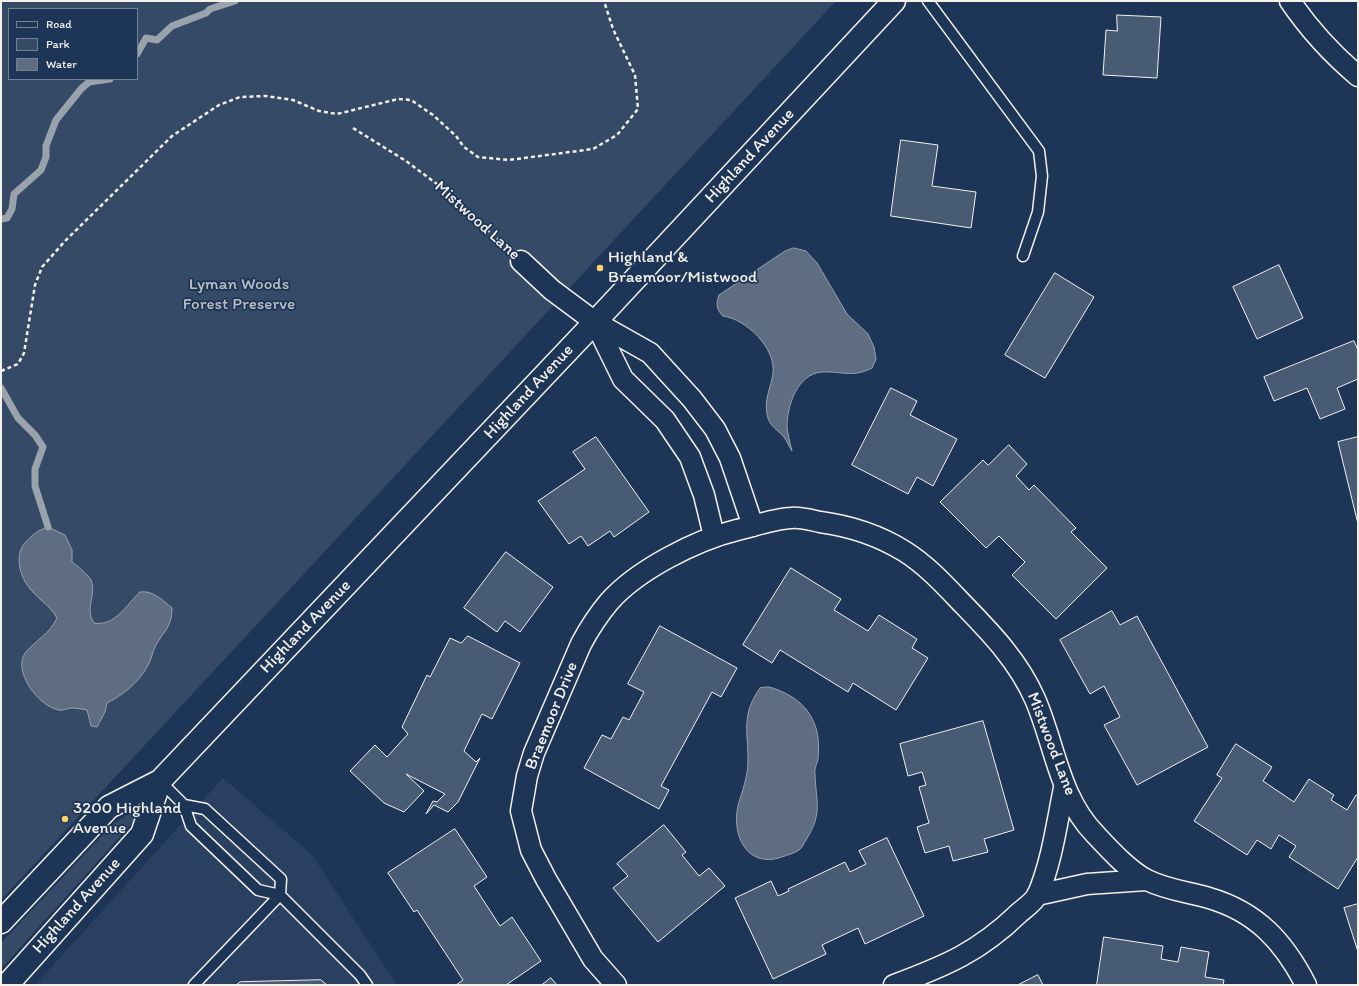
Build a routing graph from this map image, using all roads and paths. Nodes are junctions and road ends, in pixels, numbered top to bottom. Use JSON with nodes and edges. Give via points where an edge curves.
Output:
{"nodes":[{"id":1,"x":604,"y":1,"type":"edge"},
{"id":2,"x":894,"y":1,"type":"edge"},
{"id":3,"x":928,"y":1,"type":"edge"},
{"id":4,"x":1290,"y":1,"type":"edge"},
{"id":5,"x":1358,"y":76,"type":"edge"},
{"id":6,"x":353,"y":128,"type":"dead end"},
{"id":7,"x":1023,"y":256,"type":"dead end"},
{"id":8,"x":521,"y":261,"type":"joint"},
{"id":9,"x":595,"y":322,"type":"junction"},
{"id":10,"x":1,"y":371,"type":"edge"},
{"id":11,"x":747,"y":528,"type":"junction"},
{"id":12,"x":714,"y":536,"type":"junction"},
{"id":13,"x":160,"y":781,"type":"junction"},
{"id":14,"x":1064,"y":788,"type":"junction"},
{"id":15,"x":184,"y":805,"type":"junction"},
{"id":16,"x":1146,"y":880,"type":"junction"},
{"id":17,"x":280,"y":895,"type":"junction"},
{"id":18,"x":1037,"y":896,"type":"junction"},
{"id":19,"x":1,"y":922,"type":"edge"},
{"id":20,"x":7,"y":985,"type":"edge"},
{"id":21,"x":194,"y":985,"type":"edge"},
{"id":22,"x":367,"y":985,"type":"edge"},
{"id":23,"x":616,"y":985,"type":"edge"},
{"id":24,"x":894,"y":985,"type":"edge"},
{"id":25,"x":1306,"y":985,"type":"edge"}],
"edges":[{"from":1,"to":10,"type":"path","via":[[613,29],[635,75],[638,109],[617,135],[593,150],[509,160],[478,157],[464,147],[433,115],[411,100],[398,99],[337,114],[319,111],[293,100],[266,96],[240,97],[219,105],[172,136],[42,267],[35,285],[24,353],[18,364]]},
{"from":2,"to":9,"type":"main road","name":"Highland Avenue"},
{"from":3,"to":7,"type":"lane","via":[[1039,151],[1042,176],[1038,212]]},
{"from":4,"to":5,"type":"street","via":[[1304,22]]},
{"from":6,"to":8,"type":"path","name":"Mistwood Lane","via":[[437,184]]},
{"from":8,"to":9,"type":"street","name":"Mistwood Lane","via":[[552,290]]},
{"from":9,"to":11,"type":"street","via":[[650,353],[692,399],[715,429],[730,458]]},
{"from":9,"to":12,"type":"street","via":[[623,379],[665,420],[690,457],[704,495]]},
{"from":9,"to":13,"type":"main road","name":"Highland Avenue"},
{"from":11,"to":12,"type":"street","name":"Braemoor Drive"},
{"from":11,"to":14,"type":"street","name":"Mistwood Lane","via":[[792,517],[847,526],[873,535],[917,560],[1000,642],[1017,665],[1041,714]]},
{"from":12,"to":23,"type":"street","name":"Braemoor Drive","via":[[675,553],[630,583],[608,603],[581,644],[534,753],[527,776],[521,811],[531,850],[593,959]]},
{"from":13,"to":15,"type":"lane"},
{"from":13,"to":19,"type":"main road","name":"Highland Avenue","via":[[109,807]]},
{"from":13,"to":20,"type":"main road","name":"Highland Avenue","via":[[142,834]]},
{"from":14,"to":16,"type":"street","name":"Mistwood Lane","via":[[1085,824],[1114,854]]},
{"from":14,"to":18,"type":"street","via":[[1048,864]]},
{"from":15,"to":17,"type":"lane","via":[[191,826],[258,890]]},
{"from":15,"to":17,"type":"lane","via":[[205,809],[281,879]]},
{"from":16,"to":18,"type":"street","via":[[1087,884]]},
{"from":16,"to":25,"type":"street","name":"Mistwood Lane","via":[[1176,891],[1223,902],[1260,923],[1278,940]]},
{"from":17,"to":21,"type":"lane"},
{"from":17,"to":22,"type":"lane"},
{"from":18,"to":24,"type":"street","via":[[1002,930],[981,946],[963,957]]}]}
